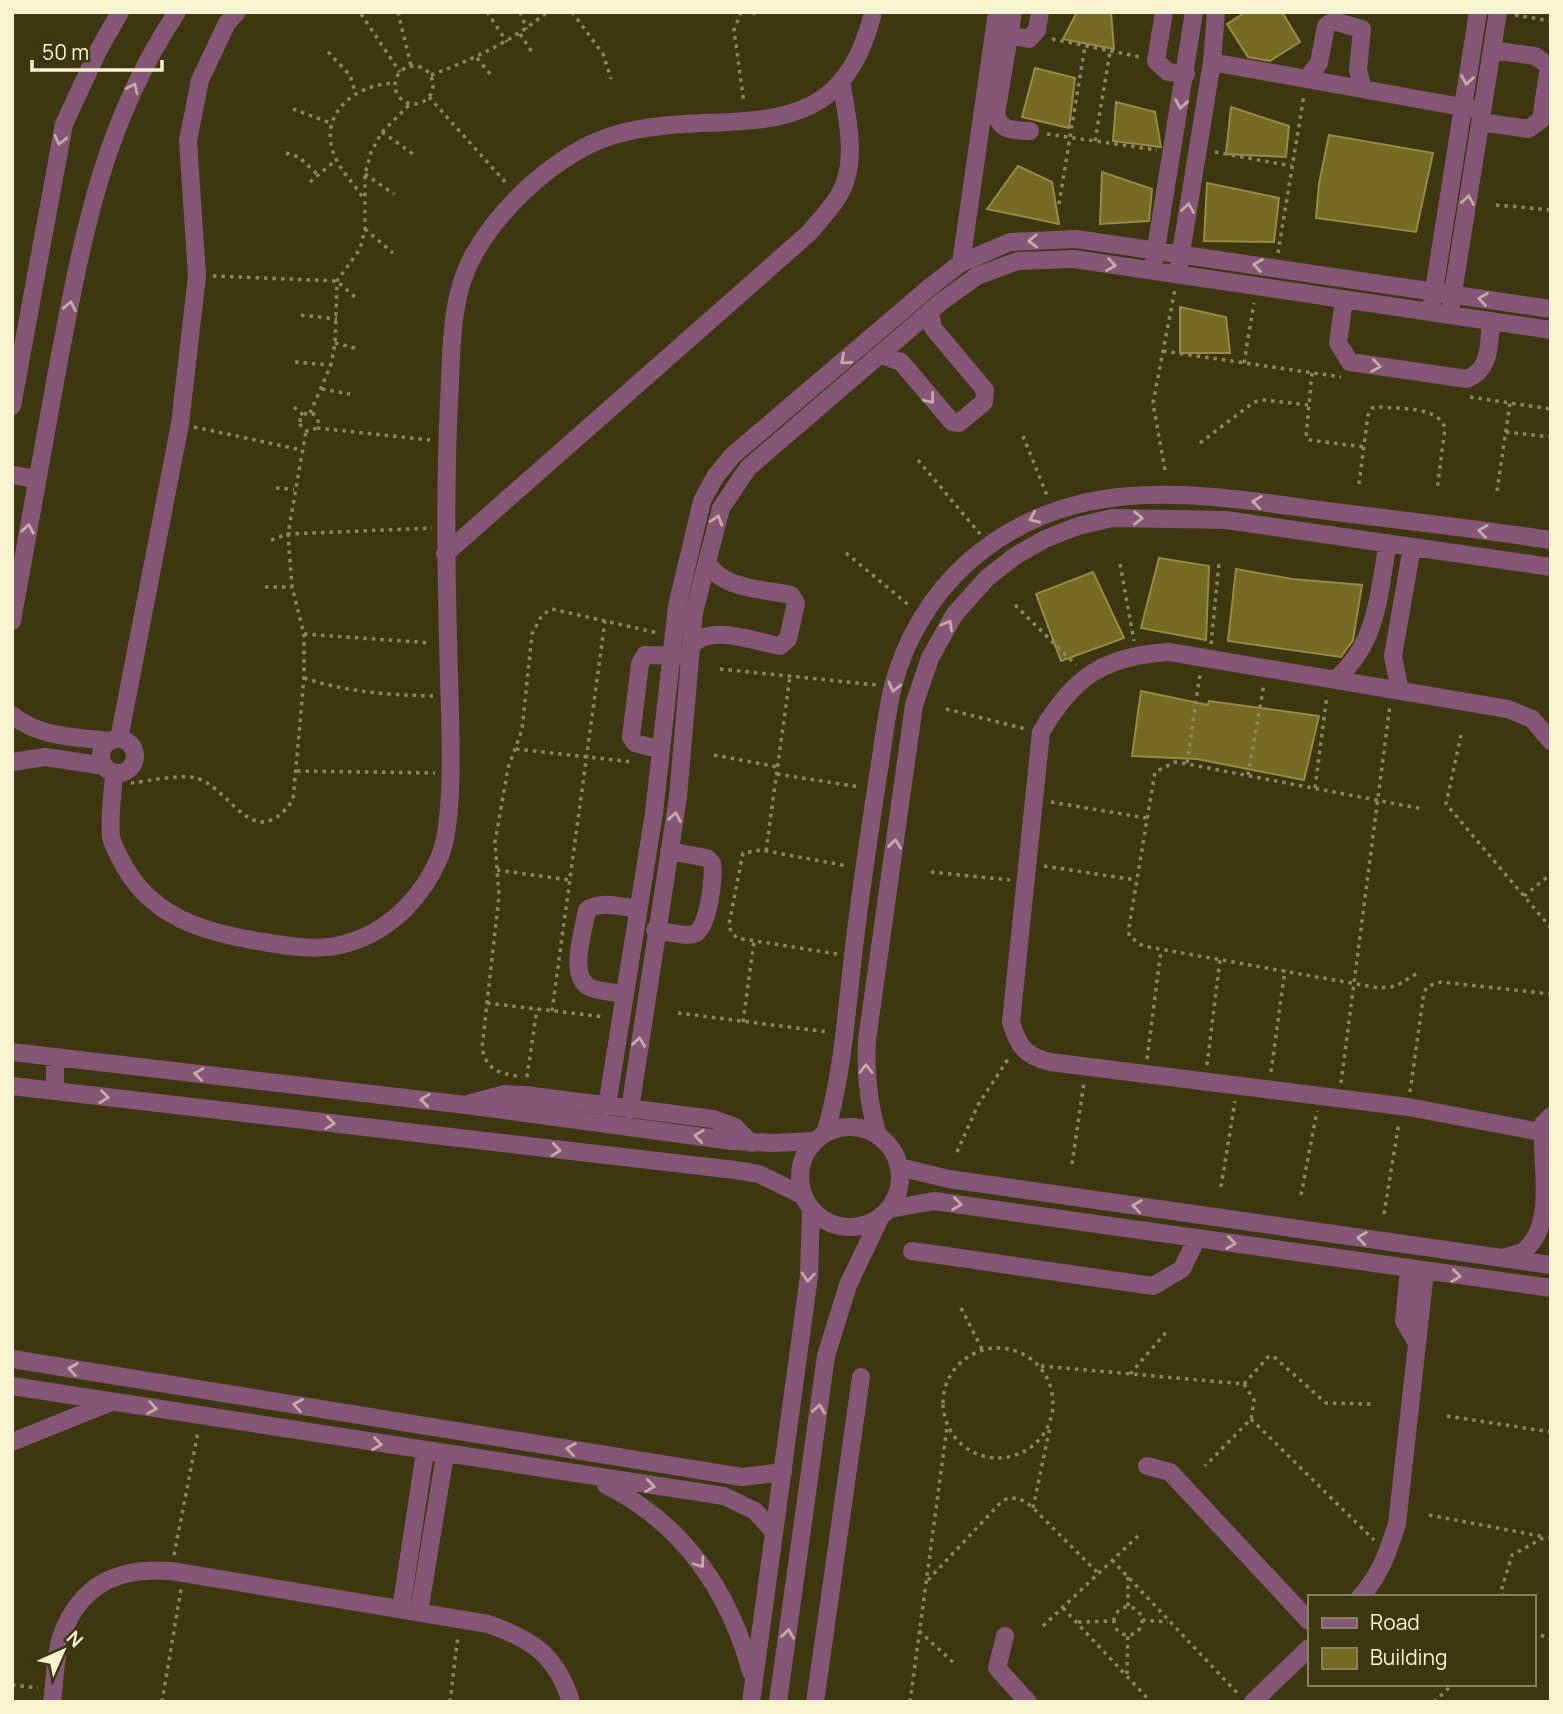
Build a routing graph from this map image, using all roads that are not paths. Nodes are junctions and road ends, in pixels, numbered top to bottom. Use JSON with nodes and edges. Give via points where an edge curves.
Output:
{"nodes":[{"id":1,"x":120,"y":12,"type":"edge"},
{"id":2,"x":177,"y":12,"type":"edge"},
{"id":3,"x":237,"y":12,"type":"edge"},
{"id":4,"x":873,"y":12,"type":"edge"},
{"id":5,"x":997,"y":12,"type":"edge"},
{"id":6,"x":1013,"y":12,"type":"edge"},
{"id":7,"x":1040,"y":12,"type":"edge"},
{"id":8,"x":1164,"y":12,"type":"edge"},
{"id":9,"x":1194,"y":12,"type":"edge"},
{"id":10,"x":1216,"y":12,"type":"edge"},
{"id":11,"x":1478,"y":12,"type":"edge"},
{"id":12,"x":1505,"y":13,"type":"edge"},
{"id":13,"x":1008,"y":35,"type":"junction"},
{"id":14,"x":1492,"y":50,"type":"junction"},
{"id":15,"x":1212,"y":62,"type":"junction"},
{"id":16,"x":1186,"y":74,"type":"junction"},
{"id":17,"x":1307,"y":79,"type":"junction"},
{"id":18,"x":841,"y":81,"type":"junction"},
{"id":19,"x":1363,"y":89,"type":"junction"},
{"id":20,"x":1463,"y":108,"type":"junction"},
{"id":21,"x":1481,"y":116,"type":"junction"},
{"id":22,"x":1030,"y":131,"type":"road end"},
{"id":23,"x":1156,"y":250,"type":"junction"},
{"id":24,"x":1181,"y":254,"type":"junction"},
{"id":25,"x":961,"y":263,"type":"junction"},
{"id":26,"x":1153,"y":271,"type":"junction"},
{"id":27,"x":1178,"y":275,"type":"junction"},
{"id":28,"x":1434,"y":292,"type":"junction"},
{"id":29,"x":1453,"y":294,"type":"junction"},
{"id":30,"x":1344,"y":300,"type":"junction"},
{"id":31,"x":1551,"y":309,"type":"edge"},
{"id":32,"x":930,"y":312,"type":"junction"},
{"id":33,"x":1430,"y":313,"type":"junction"},
{"id":34,"x":1449,"y":315,"type":"junction"},
{"id":35,"x":1491,"y":322,"type":"junction"},
{"id":36,"x":1551,"y":330,"type":"edge"},
{"id":37,"x":882,"y":355,"type":"junction"},
{"id":38,"x":12,"y":406,"type":"edge"},
{"id":39,"x":12,"y":475,"type":"edge"},
{"id":40,"x":37,"y":479,"type":"junction"},
{"id":41,"x":1551,"y":540,"type":"edge"},
{"id":42,"x":1388,"y":543,"type":"junction"},
{"id":43,"x":1412,"y":547,"type":"junction"},
{"id":44,"x":445,"y":554,"type":"junction"},
{"id":45,"x":707,"y":562,"type":"junction"},
{"id":46,"x":1551,"y":567,"type":"edge"},
{"id":47,"x":12,"y":621,"type":"edge"},
{"id":48,"x":672,"y":646,"type":"junction"},
{"id":49,"x":691,"y":652,"type":"junction"},
{"id":50,"x":1332,"y":680,"type":"junction"},
{"id":51,"x":1396,"y":690,"type":"junction"},
{"id":52,"x":12,"y":715,"type":"edge"},
{"id":53,"x":115,"y":740,"type":"junction"},
{"id":54,"x":1551,"y":741,"type":"edge"},
{"id":55,"x":660,"y":758,"type":"junction"},
{"id":56,"x":12,"y":762,"type":"edge"},
{"id":57,"x":111,"y":774,"type":"junction"},
{"id":58,"x":669,"y":851,"type":"junction"},
{"id":59,"x":638,"y":909,"type":"junction"},
{"id":60,"x":655,"y":930,"type":"junction"},
{"id":61,"x":625,"y":994,"type":"junction"},
{"id":62,"x":12,"y":1052,"type":"edge"},
{"id":63,"x":55,"y":1058,"type":"junction"},
{"id":64,"x":12,"y":1086,"type":"edge"},
{"id":65,"x":55,"y":1091,"type":"junction"},
{"id":66,"x":466,"y":1105,"type":"junction"},
{"id":67,"x":607,"y":1106,"type":"junction"},
{"id":68,"x":630,"y":1109,"type":"junction"},
{"id":69,"x":1551,"y":1116,"type":"edge"},
{"id":70,"x":878,"y":1136,"type":"junction"},
{"id":71,"x":820,"y":1138,"type":"junction"},
{"id":72,"x":1545,"y":1142,"type":"edge"},
{"id":73,"x":751,"y":1143,"type":"junction"},
{"id":74,"x":899,"y":1167,"type":"junction"},
{"id":75,"x":807,"y":1202,"type":"junction"},
{"id":76,"x":885,"y":1213,"type":"junction"},
{"id":77,"x":1197,"y":1238,"type":"junction"},
{"id":78,"x":912,"y":1251,"type":"dead end"},
{"id":79,"x":1502,"y":1258,"type":"junction"},
{"id":80,"x":1551,"y":1265,"type":"edge"},
{"id":81,"x":1417,"y":1270,"type":"junction"},
{"id":82,"x":1551,"y":1288,"type":"edge"},
{"id":83,"x":12,"y":1359,"type":"edge"},
{"id":84,"x":861,"y":1377,"type":"dead end"},
{"id":85,"x":12,"y":1387,"type":"edge"},
{"id":86,"x":113,"y":1402,"type":"junction"},
{"id":87,"x":12,"y":1442,"type":"edge"},
{"id":88,"x":425,"y":1452,"type":"junction"},
{"id":89,"x":445,"y":1455,"type":"junction"},
{"id":90,"x":1147,"y":1466,"type":"dead end"},
{"id":91,"x":783,"y":1472,"type":"junction"},
{"id":92,"x":590,"y":1478,"type":"junction"},
{"id":93,"x":774,"y":1532,"type":"junction"},
{"id":94,"x":1362,"y":1595,"type":"edge"},
{"id":95,"x":401,"y":1609,"type":"junction"},
{"id":96,"x":419,"y":1612,"type":"junction"},
{"id":97,"x":1308,"y":1620,"type":"edge"},
{"id":98,"x":1005,"y":1636,"type":"dead end"},
{"id":99,"x":1308,"y":1649,"type":"edge"},
{"id":100,"x":753,"y":1682,"type":"junction"},
{"id":101,"x":53,"y":1696,"type":"edge"},
{"id":102,"x":571,"y":1702,"type":"edge"},
{"id":103,"x":751,"y":1702,"type":"edge"},
{"id":104,"x":778,"y":1702,"type":"edge"},
{"id":105,"x":815,"y":1702,"type":"edge"},
{"id":106,"x":1028,"y":1702,"type":"edge"},
{"id":107,"x":1253,"y":1702,"type":"edge"}],
"edges":[{"from":1,"to":38,"type":"street","one_way":true,"via":[[64,124]]},
{"from":40,"to":2,"type":"street","one_way":true,"via":[[97,179],[126,103]]},
{"from":3,"to":53,"type":"street","via":[[227,23],[200,80],[188,141],[197,276],[180,424]]},
{"from":4,"to":18,"type":"street","via":[[858,58]]},
{"from":5,"to":25,"type":"street"},
{"from":6,"to":13,"type":"street"},
{"from":7,"to":13,"type":"street","via":[[1029,39]]},
{"from":8,"to":16,"type":"street","via":[[1156,61],[1168,72]]},
{"from":9,"to":16,"type":"street"},
{"from":10,"to":15,"type":"street"},
{"from":11,"to":20,"type":"street","one_way":true},
{"from":12,"to":14,"type":"street"},
{"from":13,"to":22,"type":"street","via":[[996,114],[1008,130]]},
{"from":14,"to":21,"type":"street"},
{"from":14,"to":21,"type":"street","via":[[1535,56],[1549,66],[1541,120],[1528,129]]},
{"from":15,"to":17,"type":"street"},
{"from":24,"to":15,"type":"street","one_way":true},
{"from":16,"to":23,"type":"street","one_way":true},
{"from":17,"to":19,"type":"street"},
{"from":17,"to":19,"type":"street","via":[[1319,63],[1326,26],[1333,21],[1362,29],[1358,70]]},
{"from":18,"to":44,"type":"street","via":[[849,151],[846,180],[832,206],[809,233]]},
{"from":18,"to":44,"type":"street","via":[[806,110],[747,122],[660,127],[610,137],[561,161],[489,231],[473,256],[453,320]]},
{"from":19,"to":20,"type":"street"},
{"from":20,"to":21,"type":"street"},
{"from":20,"to":28,"type":"street"},
{"from":29,"to":21,"type":"street","one_way":true},
{"from":23,"to":24,"type":"street"},
{"from":23,"to":25,"type":"street","one_way":true,"via":[[1076,239],[1010,242]]},
{"from":23,"to":26,"type":"street"},
{"from":24,"to":27,"type":"street"},
{"from":28,"to":24,"type":"street","one_way":true},
{"from":25,"to":48,"type":"street","one_way":true,"via":[[732,456],[715,477],[693,527]]},
{"from":26,"to":27,"type":"street"},
{"from":32,"to":26,"type":"street","one_way":true,"via":[[977,276],[1018,261],[1073,259]]},
{"from":27,"to":30,"type":"street"},
{"from":28,"to":29,"type":"street"},
{"from":28,"to":33,"type":"street"},
{"from":31,"to":29,"type":"street","one_way":true},
{"from":29,"to":34,"type":"street"},
{"from":30,"to":33,"type":"street"},
{"from":30,"to":35,"type":"street","one_way":true,"via":[[1338,343],[1350,362],[1467,379],[1486,364]]},
{"from":32,"to":37,"type":"street"},
{"from":37,"to":32,"type":"street","one_way":true,"via":[[901,362],[952,422],[959,423],[984,402],[985,390],[933,328]]},
{"from":33,"to":34,"type":"street"},
{"from":34,"to":35,"type":"street"},
{"from":35,"to":36,"type":"street"},
{"from":45,"to":37,"type":"street","one_way":true,"via":[[721,508],[748,468]]},
{"from":39,"to":40,"type":"street"},
{"from":47,"to":40,"type":"street","one_way":true},
{"from":41,"to":71,"type":"street","one_way":true,"via":[[1227,498],[1141,495],[1089,499],[1052,510],[988,544],[951,577],[922,617],[893,687],[864,868],[842,1068]]},
{"from":42,"to":43,"type":"street"},
{"from":42,"to":50,"type":"street","via":[[1371,631],[1351,667]]},
{"from":70,"to":42,"type":"street","one_way":true,"via":[[865,1072],[867,1040],[914,705],[930,658],[954,615],[987,578],[1015,556],[1067,530],[1112,518],[1226,520]]},
{"from":43,"to":46,"type":"street"},
{"from":43,"to":51,"type":"street","via":[[1393,656]]},
{"from":44,"to":57,"type":"street","via":[[451,773],[442,852],[422,891],[390,922],[351,942],[307,949],[189,926],[155,905],[128,875],[111,838]]},
{"from":45,"to":49,"type":"street","via":[[694,612]]},
{"from":45,"to":49,"type":"street","via":[[727,581],[791,595],[796,603],[788,639],[780,646],[714,634],[697,639]]},
{"from":48,"to":49,"type":"street"},
{"from":48,"to":55,"type":"street"},
{"from":48,"to":55,"type":"street","via":[[642,658],[631,737]]},
{"from":58,"to":49,"type":"street","one_way":true},
{"from":50,"to":51,"type":"street"},
{"from":50,"to":72,"type":"street","via":[[1169,652],[1136,654],[1086,676],[1059,701],[1041,732],[1011,1022],[1018,1045],[1032,1057],[1405,1107]]},
{"from":51,"to":54,"type":"street","via":[[1521,712]]},
{"from":52,"to":53,"type":"street","via":[[49,733]]},
{"from":53,"to":57,"type":"street","via":[[103,749]]},
{"from":53,"to":57,"type":"street","via":[[132,747],[134,763],[122,773]]},
{"from":55,"to":59,"type":"street"},
{"from":56,"to":57,"type":"street","via":[[45,757]]},
{"from":58,"to":60,"type":"street"},
{"from":58,"to":60,"type":"street","via":[[712,863],[705,923],[692,935]]},
{"from":59,"to":61,"type":"street"},
{"from":59,"to":61,"type":"street","via":[[595,904],[587,910],[577,971],[591,988]]},
{"from":68,"to":60,"type":"street","one_way":true},
{"from":61,"to":67,"type":"street"},
{"from":62,"to":63,"type":"street"},
{"from":63,"to":65,"type":"street"},
{"from":66,"to":63,"type":"street","one_way":true},
{"from":64,"to":65,"type":"street"},
{"from":65,"to":75,"type":"street","one_way":true,"via":[[735,1170],[759,1174]]},
{"from":66,"to":67,"type":"street","via":[[505,1094]]},
{"from":73,"to":66,"type":"street","one_way":true},
{"from":67,"to":68,"type":"street"},
{"from":68,"to":73,"type":"street","via":[[724,1122]]},
{"from":69,"to":72,"type":"street"},
{"from":70,"to":71,"type":"street","via":[[861,1128],[842,1128]]},
{"from":70,"to":74,"type":"street","via":[[888,1144]]},
{"from":71,"to":73,"type":"street"},
{"from":71,"to":75,"type":"street","via":[[804,1157],[800,1176]]},
{"from":72,"to":79,"type":"street","via":[[1544,1212],[1537,1234],[1525,1251]]},
{"from":74,"to":76,"type":"street","via":[[900,1189]]},
{"from":79,"to":74,"type":"street","one_way":true,"via":[[950,1179]]},
{"from":75,"to":76,"type":"street","via":[[826,1221],[844,1227],[863,1226]]},
{"from":75,"to":91,"type":"street","one_way":true,"via":[[809,1276]]},
{"from":76,"to":77,"type":"street","one_way":true,"via":[[934,1201]]},
{"from":104,"to":76,"type":"street","one_way":true,"via":[[826,1356],[848,1285]]},
{"from":77,"to":78,"type":"street","via":[[1182,1269],[1153,1286]]},
{"from":77,"to":81,"type":"street","one_way":true},
{"from":79,"to":80,"type":"street"},
{"from":81,"to":82,"type":"street","one_way":true},
{"from":81,"to":94,"type":"street","via":[[1404,1321],[1417,1343],[1397,1524],[1374,1582]]},
{"from":91,"to":83,"type":"street","one_way":true,"via":[[742,1477]]},
{"from":84,"to":105,"type":"street"},
{"from":85,"to":86,"type":"street"},
{"from":86,"to":87,"type":"street"},
{"from":86,"to":88,"type":"street","one_way":true},
{"from":88,"to":89,"type":"street"},
{"from":88,"to":95,"type":"street"},
{"from":89,"to":92,"type":"street"},
{"from":89,"to":96,"type":"street"},
{"from":90,"to":97,"type":"street","via":[[1170,1472]]},
{"from":91,"to":93,"type":"street"},
{"from":92,"to":93,"type":"street","one_way":true,"via":[[724,1496],[754,1511]]},
{"from":92,"to":100,"type":"street","one_way":true,"via":[[631,1498],[667,1525],[698,1559],[724,1597],[742,1638]]},
{"from":93,"to":100,"type":"street"},
{"from":95,"to":96,"type":"street"},
{"from":95,"to":101,"type":"street","via":[[140,1569],[105,1580],[77,1605],[61,1639]]},
{"from":96,"to":102,"type":"street","via":[[520,1635],[546,1655],[565,1682]]},
{"from":98,"to":106,"type":"street","via":[[997,1668]]},
{"from":99,"to":107,"type":"street"},
{"from":100,"to":103,"type":"street"}]}
